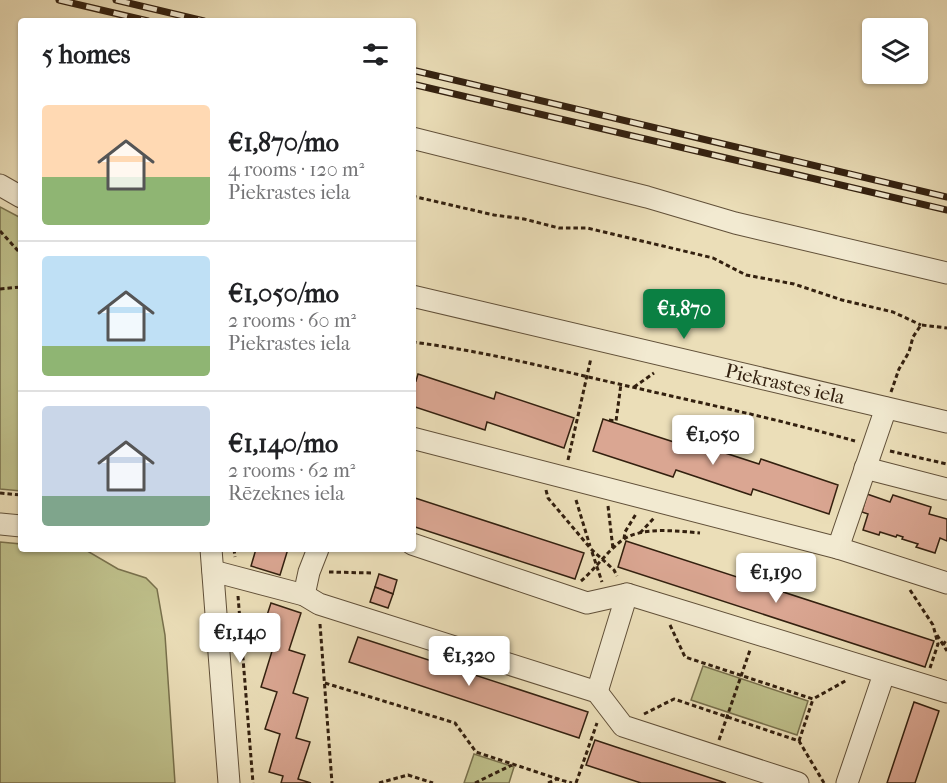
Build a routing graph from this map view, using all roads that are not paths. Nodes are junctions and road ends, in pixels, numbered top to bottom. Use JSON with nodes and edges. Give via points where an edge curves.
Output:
{"nodes":[{"id":1,"x":416,"y":139,"type":"edge"},
{"id":2,"x":0,"y":185,"type":"edge"},
{"id":3,"x":18,"y":195,"type":"edge"},
{"id":4,"x":947,"y":273,"type":"edge"},
{"id":5,"x":416,"y":297,"type":"edge"},
{"id":6,"x":886,"y":408,"type":"junction"},
{"id":7,"x":947,"y":422,"type":"edge"},
{"id":8,"x":416,"y":439,"type":"edge"},
{"id":9,"x":865,"y":468,"type":"junction"},
{"id":10,"x":947,"y":489,"type":"edge"},
{"id":11,"x":0,"y":524,"type":"edge"},
{"id":12,"x":18,"y":526,"type":"edge"},
{"id":13,"x":416,"y":545,"type":"edge"},
{"id":14,"x":838,"y":548,"type":"junction"},
{"id":15,"x":211,"y":552,"type":"edge"},
{"id":16,"x":317,"y":552,"type":"edge"},
{"id":17,"x":213,"y":572,"type":"junction"},
{"id":18,"x":947,"y":583,"type":"edge"},
{"id":19,"x":618,"y":596,"type":"junction"},
{"id":20,"x":311,"y":599,"type":"junction"},
{"id":21,"x":884,"y":674,"type":"junction"},
{"id":22,"x":947,"y":692,"type":"edge"},
{"id":23,"x":601,"y":697,"type":"junction"},
{"id":24,"x":229,"y":783,"type":"edge"},
{"id":25,"x":798,"y":783,"type":"edge"},
{"id":26,"x":847,"y":783,"type":"edge"}],
"edges":[{"from":1,"to":4,"type":"street","via":[[735,223]]},
{"from":2,"to":3,"type":"street"},
{"from":5,"to":6,"type":"street","name":"Piekrastes iela"},
{"from":6,"to":7,"type":"street","name":"Piekrastes iela"},
{"from":6,"to":9,"type":"street"},
{"from":8,"to":14,"type":"street"},
{"from":9,"to":10,"type":"street"},
{"from":9,"to":14,"type":"street"},
{"from":11,"to":12,"type":"street"},
{"from":13,"to":19,"type":"street","via":[[586,603]]},
{"from":14,"to":18,"type":"street"},
{"from":15,"to":17,"type":"street"},
{"from":16,"to":20,"type":"street","via":[[309,572]]},
{"from":17,"to":20,"type":"street"},
{"from":17,"to":24,"type":"street"},
{"from":19,"to":21,"type":"street","via":[[675,609]]},
{"from":19,"to":23,"type":"street"},
{"from":20,"to":23,"type":"street"},
{"from":21,"to":22,"type":"street"},
{"from":21,"to":26,"type":"street"},
{"from":23,"to":25,"type":"street","via":[[624,726]]}]}
